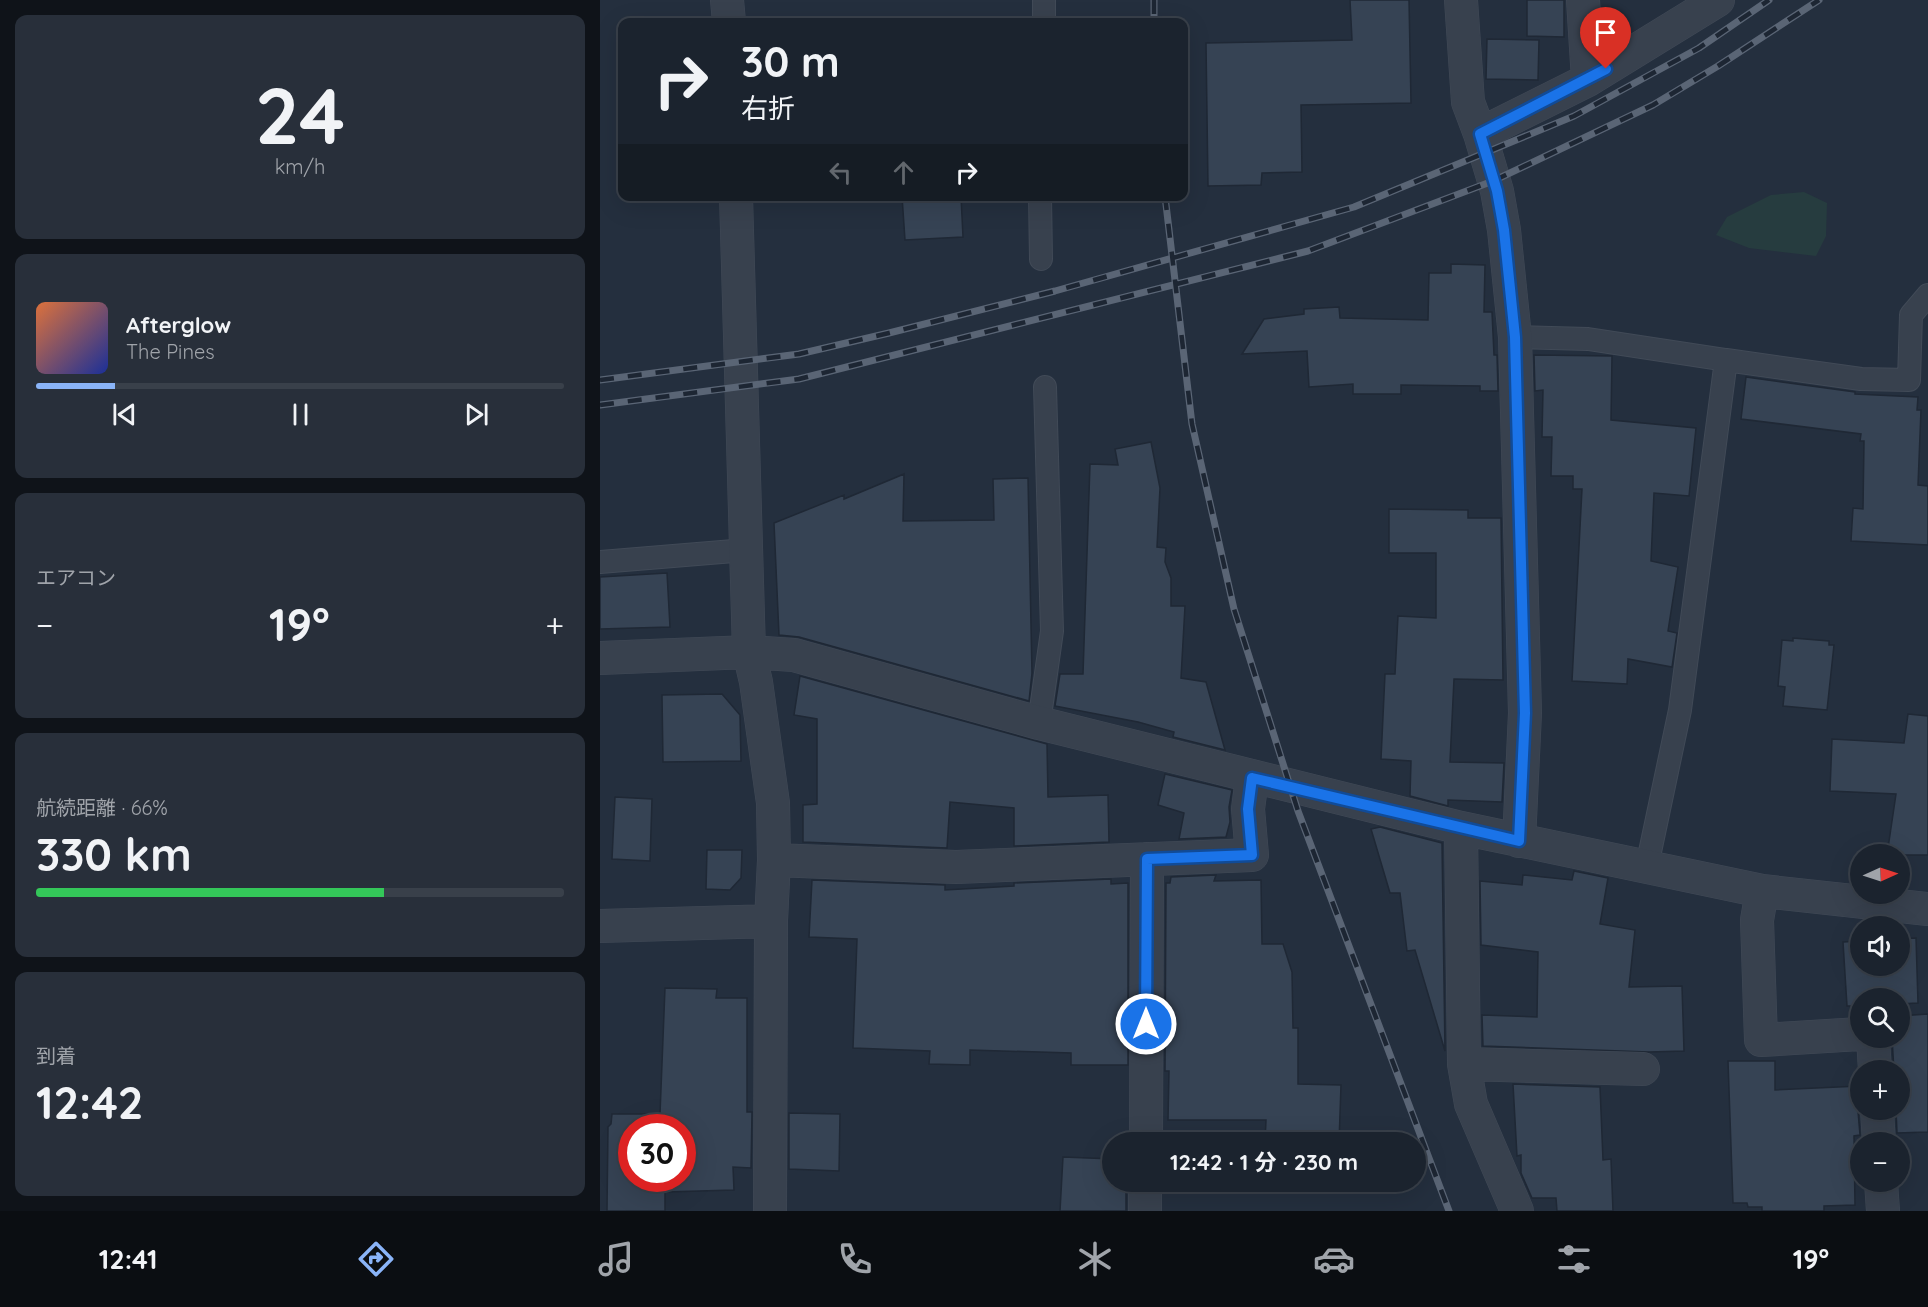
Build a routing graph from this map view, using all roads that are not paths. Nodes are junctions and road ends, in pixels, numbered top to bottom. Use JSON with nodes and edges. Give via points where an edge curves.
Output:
{"nodes":[{"id":1,"x":727,"y":0,"type":"edge"},
{"id":2,"x":1044,"y":0,"type":"edge"},
{"id":3,"x":1461,"y":0,"type":"edge"},
{"id":4,"x":1583,"y":0,"type":"edge"},
{"id":5,"x":1718,"y":0,"type":"edge"},
{"id":6,"x":729,"y":18,"type":"edge"},
{"id":7,"x":1044,"y":18,"type":"edge"},
{"id":8,"x":1588,"y":80,"type":"junction"},
{"id":9,"x":1480,"y":134,"type":"junction"},
{"id":10,"x":736,"y":201,"type":"edge"},
{"id":11,"x":1040,"y":201,"type":"edge"},
{"id":12,"x":1041,"y":259,"type":"dead end"},
{"id":13,"x":1928,"y":295,"type":"edge"},
{"id":14,"x":1515,"y":337,"type":"junction"},
{"id":15,"x":1726,"y":360,"type":"junction"},
{"id":16,"x":1045,"y":387,"type":"dead end"},
{"id":17,"x":746,"y":550,"type":"junction"},
{"id":18,"x":607,"y":561,"type":"edge"},
{"id":19,"x":749,"y":652,"type":"junction"},
{"id":20,"x":600,"y":658,"type":"edge"},
{"id":21,"x":1039,"y":723,"type":"junction"},
{"id":22,"x":1252,"y":778,"type":"junction"},
{"id":23,"x":1461,"y":828,"type":"junction"},
{"id":24,"x":1519,"y":841,"type":"junction"},
{"id":25,"x":1147,"y":859,"type":"junction"},
{"id":26,"x":774,"y":860,"type":"junction"},
{"id":27,"x":1647,"y":866,"type":"junction"},
{"id":28,"x":1762,"y":891,"type":"junction"},
{"id":29,"x":1928,"y":909,"type":"edge"},
{"id":30,"x":771,"y":921,"type":"junction"},
{"id":31,"x":600,"y":926,"type":"edge"},
{"id":32,"x":1850,"y":1035,"type":"edge"},
{"id":33,"x":1464,"y":1064,"type":"junction"},
{"id":34,"x":1643,"y":1070,"type":"dead end"},
{"id":35,"x":1146,"y":1132,"type":"edge"},
{"id":36,"x":1145,"y":1192,"type":"edge"},
{"id":37,"x":1882,"y":1192,"type":"edge"},
{"id":38,"x":770,"y":1211,"type":"edge"},
{"id":39,"x":1145,"y":1211,"type":"edge"},
{"id":40,"x":1517,"y":1211,"type":"edge"},
{"id":41,"x":1883,"y":1211,"type":"edge"}],
"edges":[{"from":1,"to":6,"type":"street"},
{"from":2,"to":7,"type":"lane"},
{"from":3,"to":9,"type":"street","via":[[1468,102]]},
{"from":4,"to":8,"type":"street"},
{"from":5,"to":8,"type":"street"},
{"from":8,"to":9,"type":"street"},
{"from":9,"to":14,"type":"street","via":[[1504,230]]},
{"from":10,"to":17,"type":"street"},
{"from":11,"to":12,"type":"lane"},
{"from":13,"to":15,"type":"lane","via":[[1911,315],[1909,380],[1861,379]]},
{"from":14,"to":15,"type":"lane","via":[[1588,339]]},
{"from":14,"to":24,"type":"street","via":[[1525,713]]},
{"from":15,"to":27,"type":"lane","via":[[1680,710]]},
{"from":16,"to":21,"type":"lane","via":[[1052,631]]},
{"from":17,"to":18,"type":"lane"},
{"from":17,"to":19,"type":"street"},
{"from":19,"to":20,"type":"street"},
{"from":19,"to":21,"type":"street","via":[[794,655]]},
{"from":19,"to":26,"type":"street","via":[[773,803]]},
{"from":21,"to":22,"type":"street"},
{"from":22,"to":23,"type":"street"},
{"from":22,"to":25,"type":"street","via":[[1248,809],[1252,855]]},
{"from":23,"to":24,"type":"street"},
{"from":23,"to":33,"type":"street"},
{"from":24,"to":27,"type":"street"},
{"from":25,"to":26,"type":"street","via":[[956,867]]},
{"from":25,"to":35,"type":"street"},
{"from":26,"to":30,"type":"street"},
{"from":27,"to":28,"type":"street"},
{"from":28,"to":29,"type":"street"},
{"from":28,"to":32,"type":"street","via":[[1757,920],[1761,1040]]},
{"from":30,"to":31,"type":"street"},
{"from":30,"to":38,"type":"street"},
{"from":33,"to":34,"type":"street"},
{"from":33,"to":40,"type":"street","via":[[1471,1104]]},
{"from":36,"to":39,"type":"street"},
{"from":37,"to":41,"type":"street"}]}
